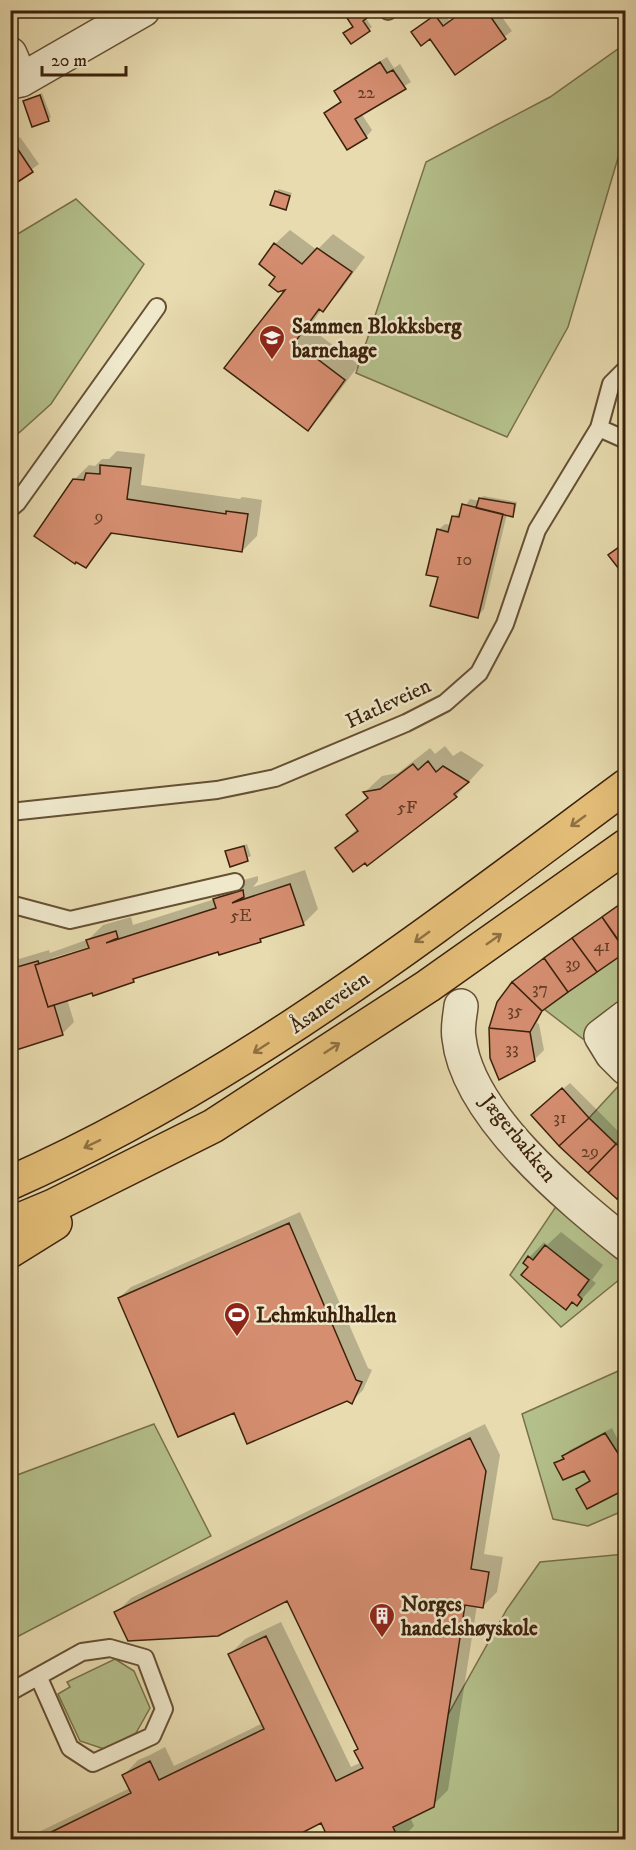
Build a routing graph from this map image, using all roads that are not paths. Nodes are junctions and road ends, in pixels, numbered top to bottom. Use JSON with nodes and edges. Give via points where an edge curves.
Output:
{"nodes":[{"id":1,"x":143,"y":10,"type":"edge"},
{"id":2,"x":14,"y":72,"type":"edge"},
{"id":3,"x":157,"y":307,"type":"dead end"},
{"id":4,"x":626,"y":369,"type":"edge"},
{"id":5,"x":598,"y":428,"type":"junction"},
{"id":6,"x":626,"y":440,"type":"edge"},
{"id":7,"x":10,"y":509,"type":"edge"},
{"id":8,"x":626,"y":786,"type":"edge"},
{"id":9,"x":10,"y":812,"type":"edge"},
{"id":10,"x":626,"y":846,"type":"edge"},
{"id":11,"x":235,"y":882,"type":"dead end"},
{"id":12,"x":10,"y":904,"type":"edge"},
{"id":13,"x":461,"y":1006,"type":"dead end"},
{"id":14,"x":626,"y":1017,"type":"edge"},
{"id":15,"x":626,"y":1068,"type":"edge"},
{"id":16,"x":213,"y":1126,"type":"junction"},
{"id":17,"x":10,"y":1183,"type":"edge"},
{"id":18,"x":10,"y":1224,"type":"edge"},
{"id":19,"x":626,"y":1244,"type":"edge"},
{"id":20,"x":10,"y":1251,"type":"edge"},
{"id":21,"x":39,"y":1678,"type":"junction"},
{"id":22,"x":10,"y":1692,"type":"edge"}],
"edges":[{"from":1,"to":2,"type":"street"},
{"from":3,"to":7,"type":"lane"},
{"from":4,"to":5,"type":"lane","name":"Hatleveien","via":[[611,384]]},
{"from":5,"to":6,"type":"lane"},
{"from":5,"to":9,"type":"lane","name":"Hatleveien","via":[[537,530],[506,624],[479,673],[445,703],[275,778],[217,790]]},
{"from":8,"to":17,"type":"highway","name":"Åsaneveien","one_way":true,"via":[[405,950],[235,1065],[134,1122]]},
{"from":16,"to":10,"type":"highway","name":"Åsaneveien","one_way":true,"via":[[428,986]]},
{"from":11,"to":12,"type":"lane","via":[[70,920]]},
{"from":13,"to":19,"type":"street","name":"Jægerbakken","via":[[458,1037],[464,1062],[489,1107],[531,1160],[594,1220]]},
{"from":14,"to":15,"type":"street","via":[[601,1036]]},
{"from":16,"to":18,"type":"highway","name":"Åsaneveien"},
{"from":16,"to":20,"type":"highway"},
{"from":21,"to":21,"type":"lane","via":[[82,1652],[110,1648],[145,1658],[164,1709],[152,1736],[93,1762],[70,1748]]},
{"from":21,"to":22,"type":"lane"}]}
